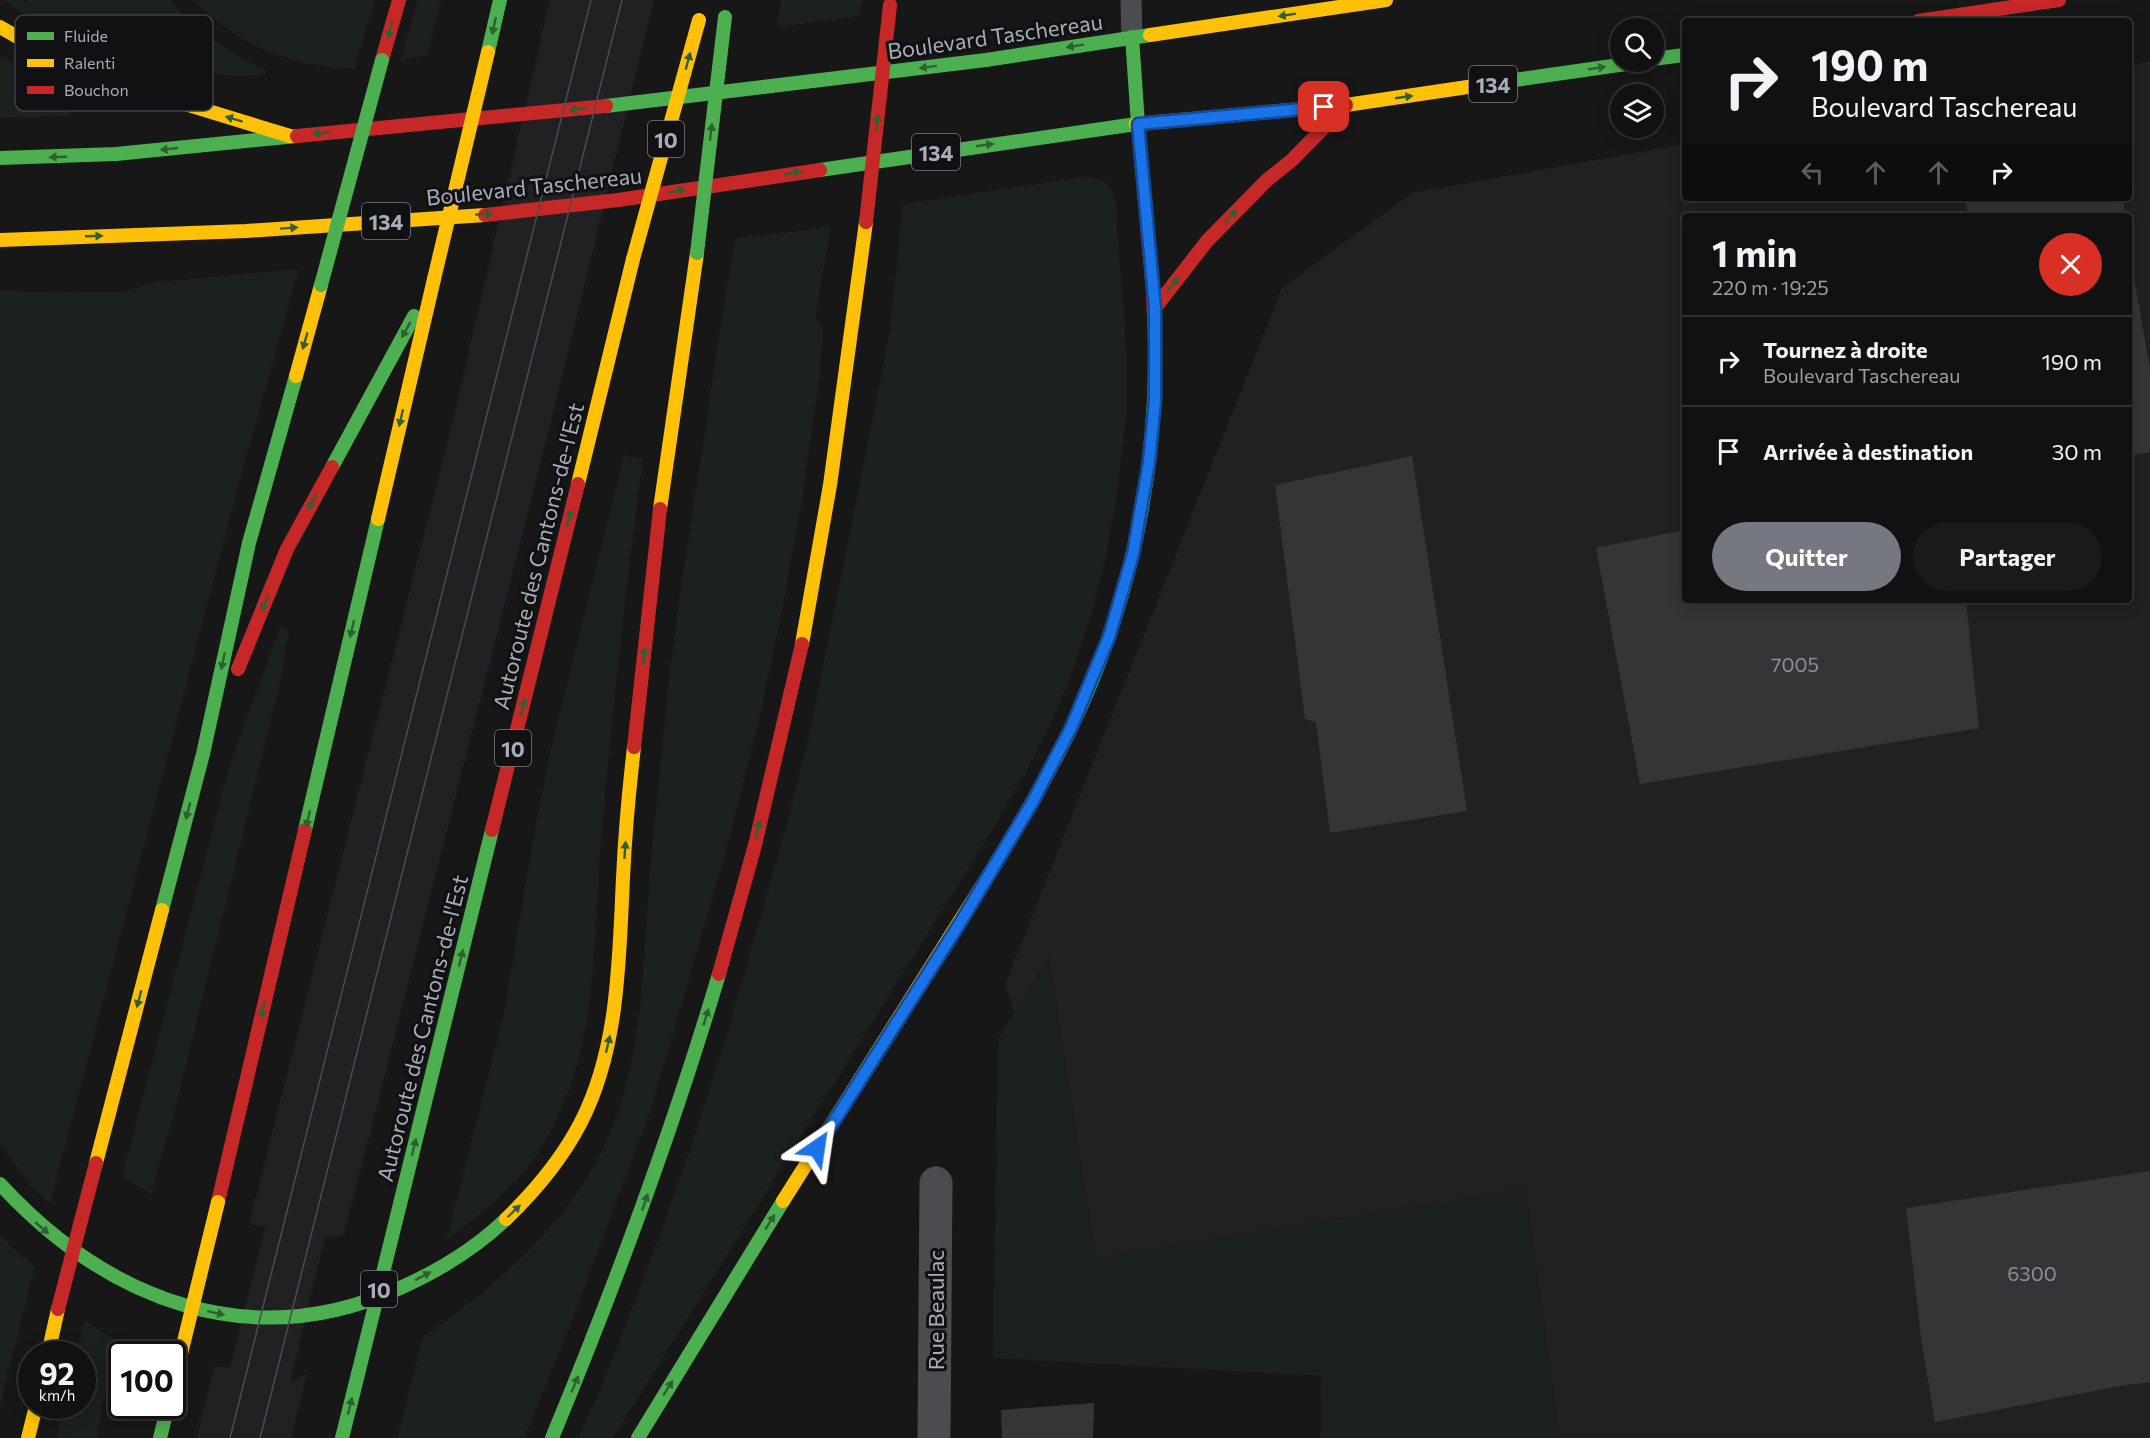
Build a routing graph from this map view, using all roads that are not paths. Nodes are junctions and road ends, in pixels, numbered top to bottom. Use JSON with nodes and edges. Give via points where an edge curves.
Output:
{"nodes":[{"id":1,"x":399,"y":0,"type":"edge"},
{"id":2,"x":500,"y":0,"type":"edge"},
{"id":3,"x":726,"y":0,"type":"edge"},
{"id":4,"x":1131,"y":0,"type":"edge"},
{"id":5,"x":1386,"y":0,"type":"edge"},
{"id":6,"x":2059,"y":0,"type":"edge"},
{"id":7,"x":890,"y":2,"type":"edge"},
{"id":8,"x":701,"y":15,"type":"dead end"},
{"id":9,"x":1938,"y":18,"type":"edge"},
{"id":10,"x":0,"y":27,"type":"edge"},
{"id":11,"x":15,"y":36,"type":"edge"},
{"id":12,"x":1132,"y":37,"type":"junction"},
{"id":13,"x":1682,"y":55,"type":"edge"},
{"id":14,"x":1664,"y":58,"type":"edge"},
{"id":15,"x":1610,"y":66,"type":"edge"},
{"id":16,"x":1346,"y":105,"type":"junction"},
{"id":17,"x":208,"y":111,"type":"edge"},
{"id":18,"x":1138,"y":124,"type":"junction"},
{"id":19,"x":290,"y":136,"type":"junction"},
{"id":20,"x":0,"y":158,"type":"edge"},
{"id":21,"x":0,"y":240,"type":"edge"},
{"id":22,"x":434,"y":279,"type":"junction"},
{"id":23,"x":1155,"y":308,"type":"junction"},
{"id":24,"x":203,"y":754,"type":"junction"},
{"id":25,"x":936,"y":1183,"type":"dead end"},
{"id":26,"x":0,"y":1184,"type":"edge"},
{"id":27,"x":51,"y":1341,"type":"edge"},
{"id":28,"x":184,"y":1341,"type":"edge"},
{"id":29,"x":33,"y":1419,"type":"edge"},
{"id":30,"x":165,"y":1419,"type":"edge"},
{"id":31,"x":28,"y":1438,"type":"edge"},
{"id":32,"x":160,"y":1438,"type":"edge"},
{"id":33,"x":342,"y":1438,"type":"edge"},
{"id":34,"x":552,"y":1438,"type":"edge"},
{"id":35,"x":638,"y":1438,"type":"edge"},
{"id":36,"x":934,"y":1438,"type":"edge"}],
"edges":[{"from":1,"to":24,"type":"main road","one_way":true,"bridge":true,"via":[[249,543]]},
{"from":2,"to":22,"type":"main road","one_way":true,"bridge":true},
{"from":26,"to":3,"type":"main road","one_way":true,"bridge":true,"via":[[20,1208],[63,1246],[128,1283],[213,1313],[278,1320],[352,1308],[441,1268],[498,1226],[538,1188],[568,1147],[594,1093],[615,1008],[626,833],[650,593],[697,253]]},
{"from":4,"to":12,"type":"lane"},
{"from":5,"to":12,"type":"main road","name":"Boulevard Taschereau","one_way":true},
{"from":6,"to":9,"type":"main road"},
{"from":34,"to":7,"type":"main road","one_way":true,"bridge":true,"via":[[603,1314],[675,1116],[760,825],[801,646],[833,471]]},
{"from":33,"to":8,"type":"main road","name":"Autoroute des Cantons-de-l'Est","number":"10","one_way":true,"bridge":true,"via":[[633,259]]},
{"from":11,"to":10,"type":"main road","one_way":true},
{"from":12,"to":18,"type":"main road"},
{"from":12,"to":19,"type":"main road","name":"Boulevard Taschereau","one_way":true,"via":[[986,60],[636,103]]},
{"from":13,"to":14,"type":"main road"},
{"from":16,"to":15,"type":"main road","name":"Boulevard Taschereau","number":"134","one_way":true},
{"from":16,"to":18,"type":"main road","name":"Boulevard Taschereau","number":"134"},
{"from":23,"to":16,"type":"main road","one_way":true,"via":[[1207,241]]},
{"from":19,"to":17,"type":"main road","one_way":true},
{"from":21,"to":18,"type":"main road","name":"Boulevard Taschereau","number":"134","one_way":true,"via":[[246,231],[510,213]]},
{"from":18,"to":23,"type":"main road"},
{"from":19,"to":20,"type":"main road","name":"Boulevard Taschereau","one_way":true,"via":[[116,154]]},
{"from":22,"to":24,"type":"main road","one_way":true,"via":[[287,549]]},
{"from":22,"to":28,"type":"main road","one_way":true,"bridge":true},
{"from":35,"to":23,"type":"main road","one_way":true,"via":[[744,1262],[978,894],[1071,728],[1109,637],[1133,554],[1154,420]]},
{"from":24,"to":27,"type":"main road","one_way":true,"bridge":true},
{"from":25,"to":36,"type":"street","name":"Rue Beaulac"},
{"from":29,"to":31,"type":"main road"},
{"from":30,"to":32,"type":"main road"}]}
